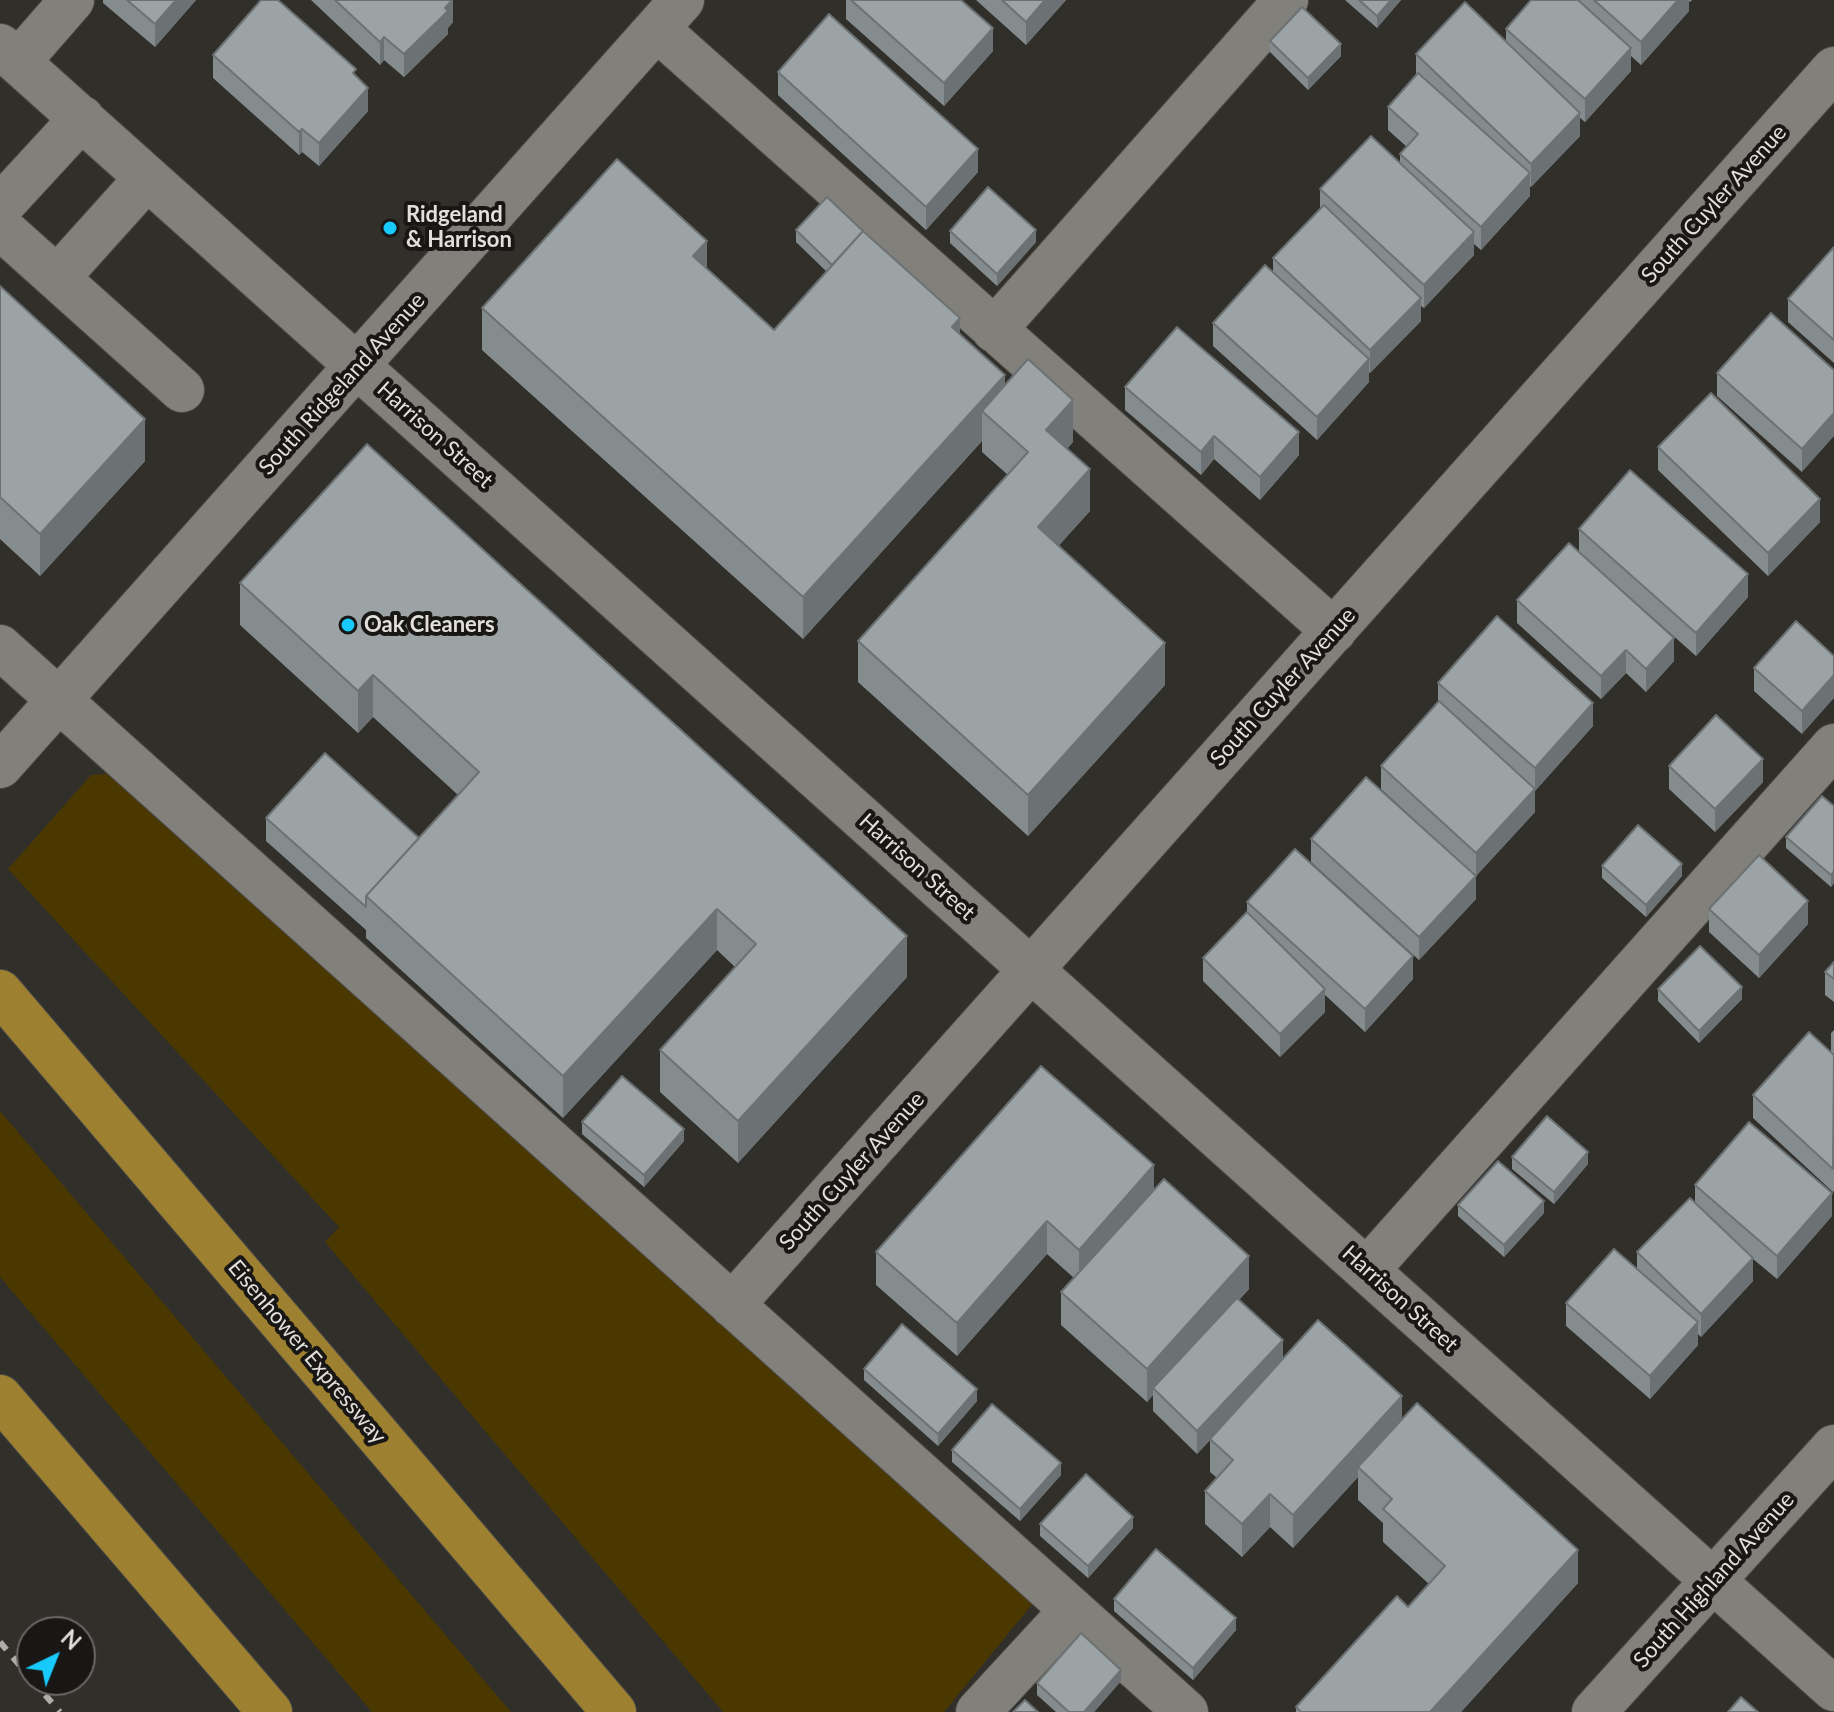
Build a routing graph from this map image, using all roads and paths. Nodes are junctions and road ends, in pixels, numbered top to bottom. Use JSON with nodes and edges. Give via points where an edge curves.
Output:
{"nodes":[{"id":1,"x":72,"y":0,"type":"edge"},
{"id":2,"x":1286,"y":0,"type":"edge"},
{"id":3,"x":670,"y":14,"type":"edge"},
{"id":4,"x":9,"y":54,"type":"edge"},
{"id":5,"x":1834,"y":69,"type":"edge"},
{"id":6,"x":82,"y":118,"type":"junction"},
{"id":7,"x":147,"y":178,"type":"junction"},
{"id":8,"x":0,"y":207,"type":"edge"},
{"id":9,"x":0,"y":227,"type":"edge"},
{"id":10,"x":57,"y":278,"type":"junction"},
{"id":11,"x":994,"y":330,"type":"junction"},
{"id":12,"x":358,"y":367,"type":"junction"},
{"id":13,"x":182,"y":390,"type":"dead end"},
{"id":14,"x":1334,"y":631,"type":"junction"},
{"id":15,"x":0,"y":647,"type":"edge"},
{"id":16,"x":59,"y":700,"type":"junction"},
{"id":17,"x":1834,"y":746,"type":"edge"},
{"id":18,"x":0,"y":766,"type":"edge"},
{"id":19,"x":1031,"y":970,"type":"junction"},
{"id":20,"x":0,"y":992,"type":"edge"},
{"id":21,"x":1367,"y":1270,"type":"junction"},
{"id":22,"x":732,"y":1305,"type":"junction"},
{"id":23,"x":0,"y":1397,"type":"edge"},
{"id":24,"x":1834,"y":1447,"type":"edge"},
{"id":25,"x":1714,"y":1581,"type":"junction"},
{"id":26,"x":1072,"y":1610,"type":"junction"},
{"id":27,"x":1834,"y":1689,"type":"edge"},
{"id":28,"x":270,"y":1712,"type":"edge"},
{"id":29,"x":614,"y":1712,"type":"edge"},
{"id":30,"x":978,"y":1712,"type":"edge"},
{"id":31,"x":1186,"y":1712,"type":"edge"},
{"id":32,"x":1594,"y":1712,"type":"edge"}],
"edges":[{"from":1,"to":4,"type":"street"},
{"from":2,"to":11,"type":"street"},
{"from":3,"to":11,"type":"street"},
{"from":3,"to":12,"type":"street","name":"South Ridgeland Avenue"},
{"from":4,"to":6,"type":"street","name":"Harrison Street"},
{"from":5,"to":14,"type":"street","name":"South Cuyler Avenue"},
{"from":6,"to":7,"type":"street","name":"Harrison Street"},
{"from":6,"to":8,"type":"street"},
{"from":7,"to":10,"type":"street"},
{"from":7,"to":12,"type":"street","name":"Harrison Street"},
{"from":9,"to":10,"type":"street"},
{"from":10,"to":13,"type":"street"},
{"from":11,"to":14,"type":"street"},
{"from":12,"to":16,"type":"street","name":"South Ridgeland Avenue"},
{"from":12,"to":19,"type":"street","name":"Harrison Street"},
{"from":14,"to":19,"type":"street","name":"South Cuyler Avenue"},
{"from":15,"to":16,"type":"street"},
{"from":16,"to":18,"type":"street","name":"South Ridgeland Avenue"},
{"from":16,"to":22,"type":"street"},
{"from":17,"to":21,"type":"street"},
{"from":19,"to":21,"type":"street","name":"Harrison Street"},
{"from":19,"to":22,"type":"street","name":"South Cuyler Avenue"},
{"from":20,"to":29,"type":"highway","name":"Eisenhower Expressway"},
{"from":21,"to":25,"type":"street","name":"Harrison Street"},
{"from":22,"to":26,"type":"street"},
{"from":23,"to":28,"type":"highway"},
{"from":24,"to":25,"type":"street","name":"South Highland Avenue"},
{"from":25,"to":27,"type":"street","name":"Harrison Street"},
{"from":25,"to":32,"type":"street","name":"South Highland Avenue"},
{"from":26,"to":30,"type":"street"},
{"from":26,"to":31,"type":"street"}]}
